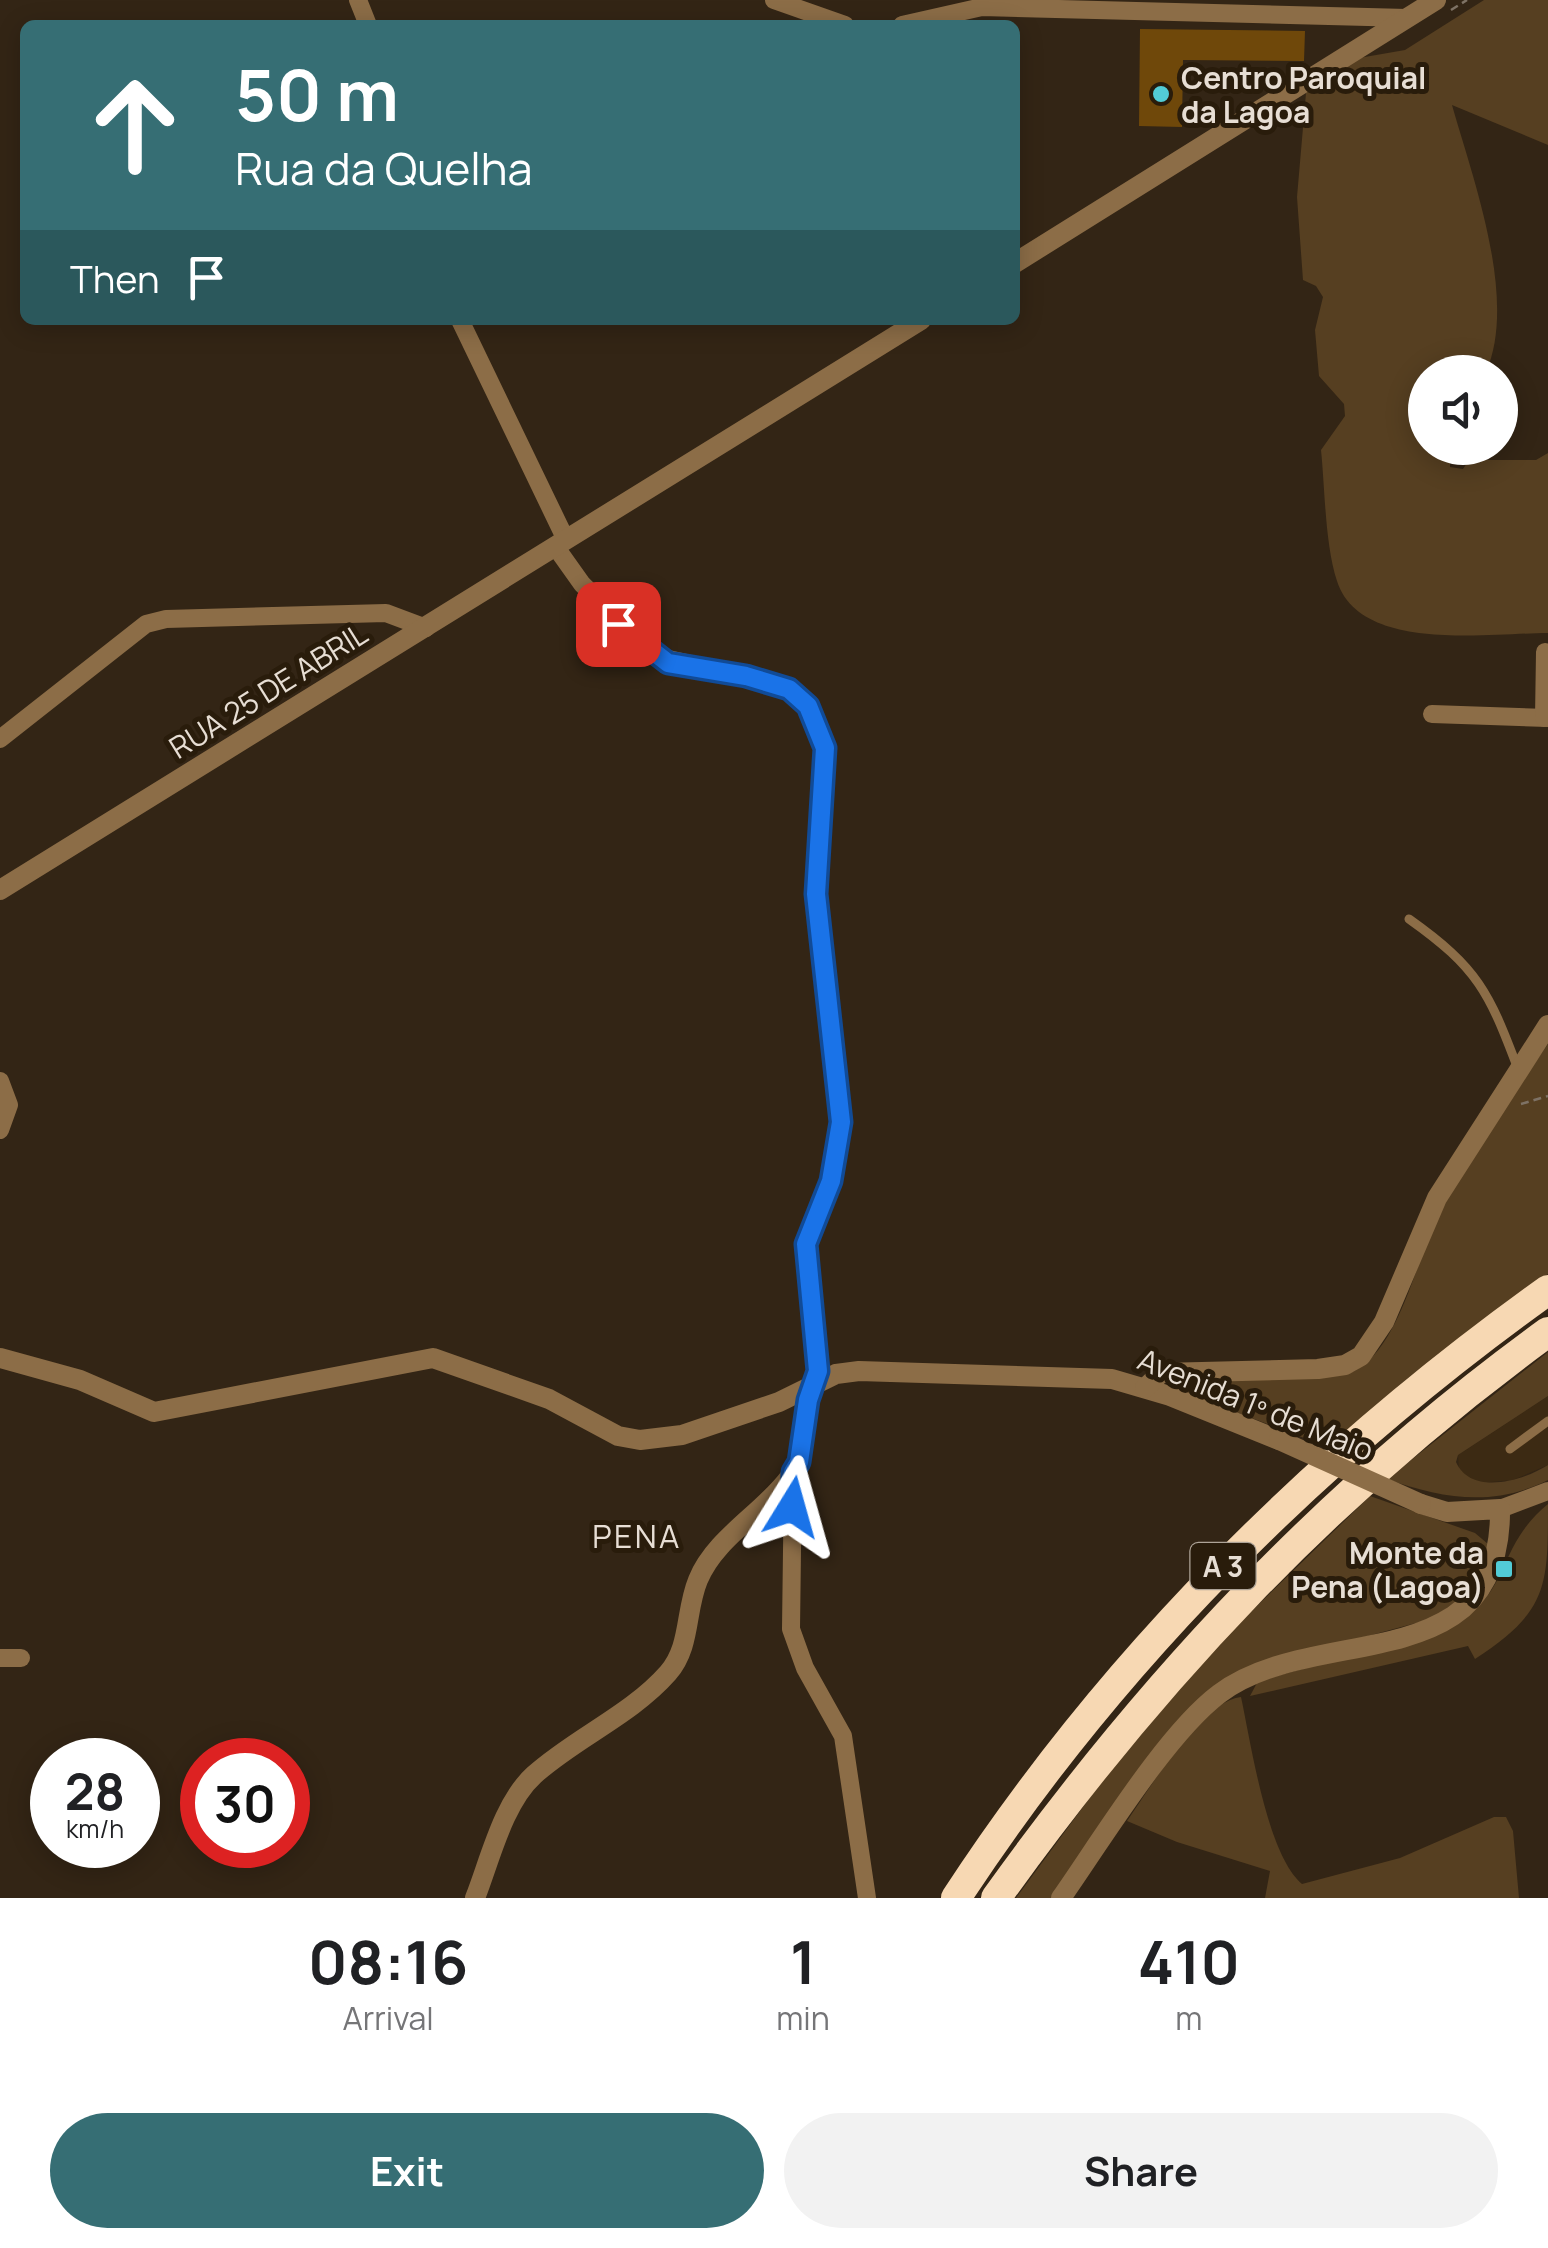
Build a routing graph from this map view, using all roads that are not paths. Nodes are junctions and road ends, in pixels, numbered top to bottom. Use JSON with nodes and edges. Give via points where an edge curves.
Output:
{"nodes":[{"id":1,"x":774,"y":0,"type":"edge"},
{"id":2,"x":1436,"y":0,"type":"edge"},
{"id":3,"x":1407,"y":18,"type":"junction"},
{"id":4,"x":831,"y":20,"type":"edge"},
{"id":5,"x":924,"y":20,"type":"edge"},
{"id":6,"x":1020,"y":260,"type":"edge"},
{"id":7,"x":462,"y":325,"type":"edge"},
{"id":8,"x":914,"y":325,"type":"edge"},
{"id":9,"x":561,"y":543,"type":"junction"},
{"id":10,"x":426,"y":628,"type":"junction"},
{"id":11,"x":1545,"y":652,"type":"dead end"},
{"id":12,"x":1432,"y":714,"type":"dead end"},
{"id":13,"x":1546,"y":718,"type":"edge"},
{"id":14,"x":0,"y":739,"type":"edge"},
{"id":15,"x":0,"y":890,"type":"edge"},
{"id":16,"x":1409,"y":919,"type":"dead end"},
{"id":17,"x":1548,"y":1025,"type":"edge"},
{"id":18,"x":1519,"y":1072,"type":"junction"},
{"id":19,"x":0,"y":1081,"type":"edge"},
{"id":20,"x":0,"y":1130,"type":"edge"},
{"id":21,"x":1548,"y":1290,"type":"edge"},
{"id":22,"x":1548,"y":1332,"type":"edge"},
{"id":23,"x":0,"y":1358,"type":"edge"},
{"id":24,"x":815,"y":1384,"type":"junction"},
{"id":25,"x":1146,"y":1388,"type":"junction"},
{"id":26,"x":1548,"y":1421,"type":"edge"},
{"id":27,"x":1510,"y":1448,"type":"dead end"},
{"id":28,"x":793,"y":1472,"type":"junction"},
{"id":29,"x":1548,"y":1491,"type":"edge"},
{"id":30,"x":1500,"y":1509,"type":"junction"},
{"id":31,"x":0,"y":1658,"type":"edge"},
{"id":32,"x":21,"y":1658,"type":"dead end"},
{"id":33,"x":474,"y":1898,"type":"edge"},
{"id":34,"x":868,"y":1898,"type":"edge"},
{"id":35,"x":956,"y":1898,"type":"edge"},
{"id":36,"x":996,"y":1898,"type":"edge"},
{"id":37,"x":1061,"y":1898,"type":"edge"}],
"edges":[{"from":1,"to":4,"type":"street"},
{"from":2,"to":3,"type":"street"},
{"from":3,"to":5,"type":"street","via":[[982,7]]},
{"from":3,"to":6,"type":"street"},
{"from":7,"to":9,"type":"street"},
{"from":8,"to":9,"type":"street","name":"RUA 25 DE ABRIL"},
{"from":9,"to":10,"type":"street","name":"RUA 25 DE ABRIL"},
{"from":9,"to":24,"type":"street","via":[[618,624],[655,656],[780,684],[808,706],[821,733],[826,769],[816,894],[841,1122],[831,1181],[806,1244]]},
{"from":10,"to":14,"type":"street","via":[[386,613],[146,624]]},
{"from":10,"to":15,"type":"street","name":"RUA 25 DE ABRIL"},
{"from":11,"to":13,"type":"street"},
{"from":12,"to":13,"type":"street"},
{"from":16,"to":18,"type":"lane","via":[[1482,982]]},
{"from":17,"to":18,"type":"street"},
{"from":18,"to":25,"type":"street","via":[[1437,1198],[1384,1322],[1361,1356],[1318,1369],[1161,1373]]},
{"from":19,"to":20,"type":"street","via":[[9,1105]]},
{"from":21,"to":35,"type":"highway","number":"A 3","via":[[1385,1416],[1190,1599],[1052,1762]]},
{"from":22,"to":36,"type":"highway","number":"A 3","via":[[1387,1459],[1265,1572],[1123,1729]]},
{"from":23,"to":24,"type":"street","name":"Avenida 1º de Maio","via":[[80,1380],[154,1412],[433,1358],[640,1440],[682,1435]]},
{"from":24,"to":25,"type":"street","name":"Avenida 1º de Maio","via":[[859,1371],[1080,1375]]},
{"from":24,"to":28,"type":"street"},
{"from":25,"to":30,"type":"street","name":"Avenida 1º de Maio","bridge":true,"via":[[1420,1504],[1448,1512]]},
{"from":26,"to":27,"type":"lane"},
{"from":28,"to":33,"type":"street","via":[[705,1567],[670,1672],[522,1790]]},
{"from":28,"to":34,"type":"street","via":[[791,1629],[843,1736]]},
{"from":29,"to":30,"type":"street","name":"Avenida 1º de Maio"},
{"from":30,"to":37,"type":"street","via":[[1494,1567],[1469,1606],[1435,1626],[1248,1677],[1217,1695],[1178,1735]]},
{"from":31,"to":32,"type":"street"}]}
